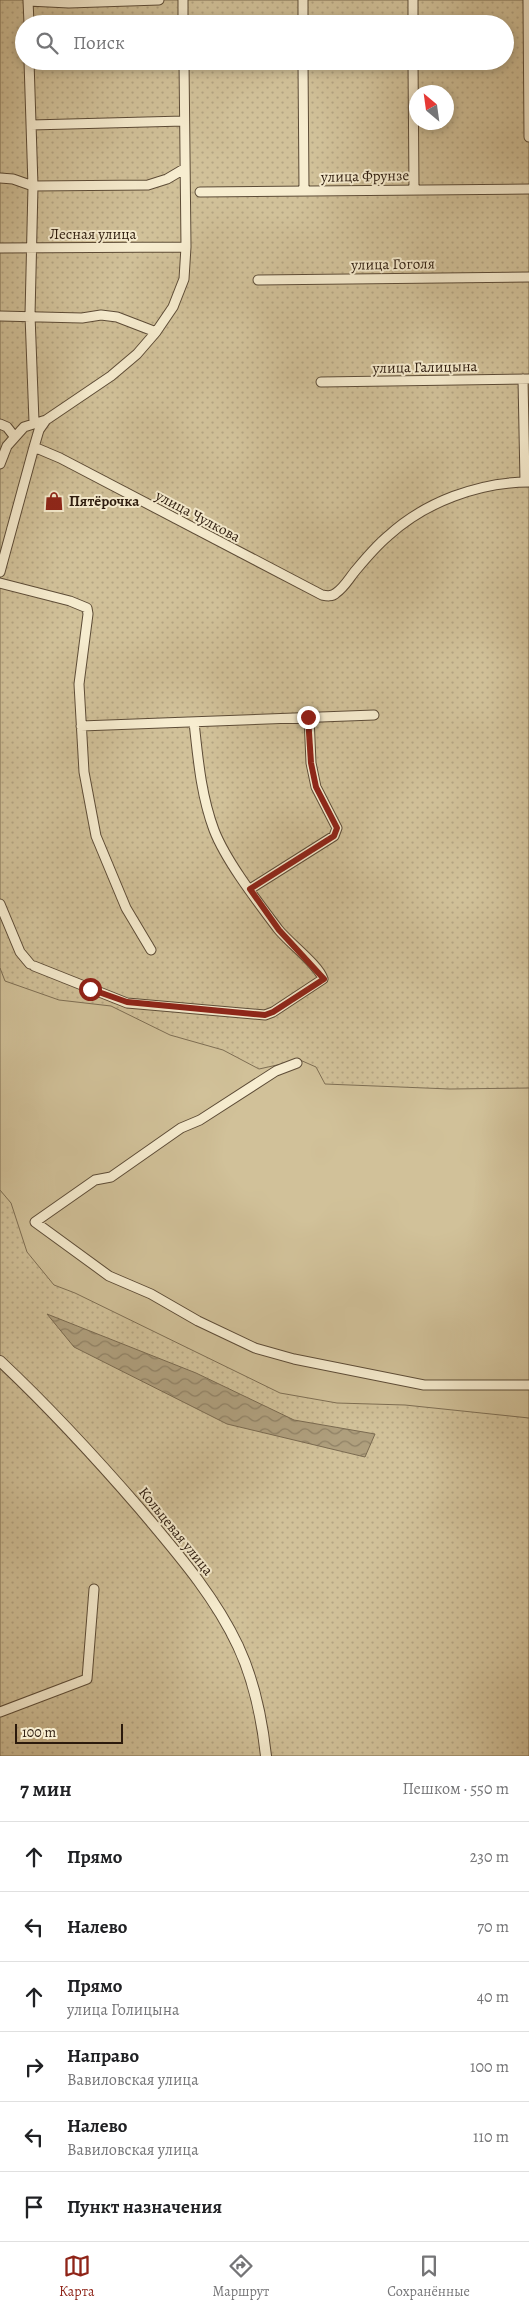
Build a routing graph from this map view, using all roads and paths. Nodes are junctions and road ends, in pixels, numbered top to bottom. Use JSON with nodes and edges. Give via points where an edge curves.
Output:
{"nodes":[{"id":1,"x":159,"y":0,"type":"edge"},
{"id":2,"x":183,"y":0,"type":"edge"},
{"id":3,"x":303,"y":0,"type":"edge"},
{"id":4,"x":413,"y":0,"type":"edge"},
{"id":5,"x":528,"y":0,"type":"edge"},
{"id":6,"x":28,"y":1,"type":"edge"},
{"id":7,"x":29,"y":15,"type":"edge"},
{"id":8,"x":183,"y":15,"type":"edge"},
{"id":9,"x":303,"y":15,"type":"edge"},
{"id":10,"x":413,"y":15,"type":"edge"},
{"id":11,"x":29,"y":70,"type":"edge"},
{"id":12,"x":184,"y":70,"type":"edge"},
{"id":13,"x":303,"y":70,"type":"edge"},
{"id":14,"x":413,"y":70,"type":"edge"},
{"id":15,"x":184,"y":120,"type":"junction"},
{"id":16,"x":31,"y":125,"type":"junction"},
{"id":17,"x":529,"y":136,"type":"edge"},
{"id":18,"x":184,"y":169,"type":"junction"},
{"id":19,"x":0,"y":178,"type":"edge"},
{"id":20,"x":33,"y":186,"type":"junction"},
{"id":21,"x":529,"y":189,"type":"edge"},
{"id":22,"x":414,"y":190,"type":"junction"},
{"id":23,"x":304,"y":191,"type":"junction"},
{"id":24,"x":200,"y":192,"type":"dead end"},
{"id":25,"x":186,"y":247,"type":"junction"},
{"id":26,"x":0,"y":248,"type":"edge"},
{"id":27,"x":31,"y":248,"type":"junction"},
{"id":28,"x":529,"y":277,"type":"edge"},
{"id":29,"x":258,"y":280,"type":"dead end"},
{"id":30,"x":30,"y":315,"type":"junction"},
{"id":31,"x":0,"y":316,"type":"edge"},
{"id":32,"x":156,"y":332,"type":"junction"},
{"id":33,"x":526,"y":379,"type":"edge"},
{"id":34,"x":321,"y":382,"type":"dead end"},
{"id":35,"x":46,"y":420,"type":"junction"},
{"id":36,"x":34,"y":422,"type":"junction"},
{"id":37,"x":0,"y":424,"type":"edge"},
{"id":38,"x":14,"y":436,"type":"junction"},
{"id":39,"x":34,"y":447,"type":"junction"},
{"id":40,"x":0,"y":464,"type":"edge"},
{"id":41,"x":527,"y":482,"type":"edge"},
{"id":42,"x":0,"y":572,"type":"edge"},
{"id":43,"x":0,"y":583,"type":"edge"},
{"id":44,"x":374,"y":715,"type":"dead end"},
{"id":45,"x":308,"y":717,"type":"junction"},
{"id":46,"x":194,"y":722,"type":"junction"},
{"id":47,"x":81,"y":726,"type":"junction"},
{"id":48,"x":250,"y":889,"type":"junction"},
{"id":49,"x":0,"y":904,"type":"edge"},
{"id":50,"x":151,"y":950,"type":"dead end"},
{"id":51,"x":297,"y":1063,"type":"dead end"},
{"id":52,"x":0,"y":1361,"type":"edge"},
{"id":53,"x":529,"y":1385,"type":"edge"},
{"id":54,"x":94,"y":1589,"type":"dead end"},
{"id":55,"x":0,"y":1712,"type":"edge"},
{"id":56,"x":266,"y":1756,"type":"edge"}],
"edges":[{"from":1,"to":6,"type":"street"},
{"from":2,"to":8,"type":"street"},
{"from":3,"to":9,"type":"street"},
{"from":4,"to":10,"type":"street"},
{"from":5,"to":17,"type":"street"},
{"from":6,"to":7,"type":"street"},
{"from":11,"to":16,"type":"street"},
{"from":12,"to":15,"type":"street"},
{"from":13,"to":23,"type":"street"},
{"from":14,"to":22,"type":"street"},
{"from":15,"to":16,"type":"street"},
{"from":15,"to":18,"type":"street"},
{"from":16,"to":20,"type":"street"},
{"from":18,"to":20,"type":"street","via":[[148,185]]},
{"from":18,"to":25,"type":"street"},
{"from":19,"to":20,"type":"street"},
{"from":20,"to":27,"type":"street"},
{"from":21,"to":22,"type":"street","name":"улица Фрунзе"},
{"from":22,"to":23,"type":"street","name":"улица Фрунзе"},
{"from":23,"to":24,"type":"street","name":"улица Фрунзе"},
{"from":25,"to":27,"type":"street","name":"Лесная улица"},
{"from":25,"to":32,"type":"street","via":[[184,279],[173,307]]},
{"from":26,"to":27,"type":"street","name":"Лесная улица"},
{"from":27,"to":30,"type":"street"},
{"from":28,"to":29,"type":"street","name":"улица Гоголя"},
{"from":30,"to":31,"type":"street"},
{"from":30,"to":32,"type":"street","via":[[117,317]]},
{"from":30,"to":36,"type":"street"},
{"from":32,"to":35,"type":"street","via":[[111,376]]},
{"from":33,"to":34,"type":"street","name":"улица Галицына"},
{"from":33,"to":41,"type":"street"},
{"from":35,"to":36,"type":"street"},
{"from":35,"to":39,"type":"street"},
{"from":36,"to":38,"type":"street"},
{"from":37,"to":38,"type":"street"},
{"from":38,"to":40,"type":"street"},
{"from":39,"to":41,"type":"street","name":"улица Чулкова","via":[[322,595],[335,594],[388,536],[432,506],[480,488]]},
{"from":39,"to":42,"type":"street"},
{"from":43,"to":47,"type":"street","via":[[70,600],[87,608],[79,684]]},
{"from":44,"to":45,"type":"street"},
{"from":45,"to":46,"type":"street"},
{"from":45,"to":48,"type":"street","via":[[316,787],[337,828],[334,836]]},
{"from":46,"to":47,"type":"street"},
{"from":46,"to":48,"type":"street","via":[[198,767],[215,832]]},
{"from":47,"to":50,"type":"street","via":[[84,772],[96,836],[126,908]]},
{"from":48,"to":49,"type":"street","via":[[274,924],[324,979],[265,1015],[127,1002],[32,965],[20,952]]},
{"from":51,"to":53,"type":"street","via":[[276,1071],[200,1120],[181,1128],[111,1177],[95,1180],[35,1222],[109,1276],[255,1348],[424,1386]]},
{"from":52,"to":56,"type":"street","name":"Кольцевая улица","via":[[111,1476],[179,1555],[213,1601],[238,1646],[253,1685]]},
{"from":54,"to":55,"type":"street","via":[[87,1679]]}]}
